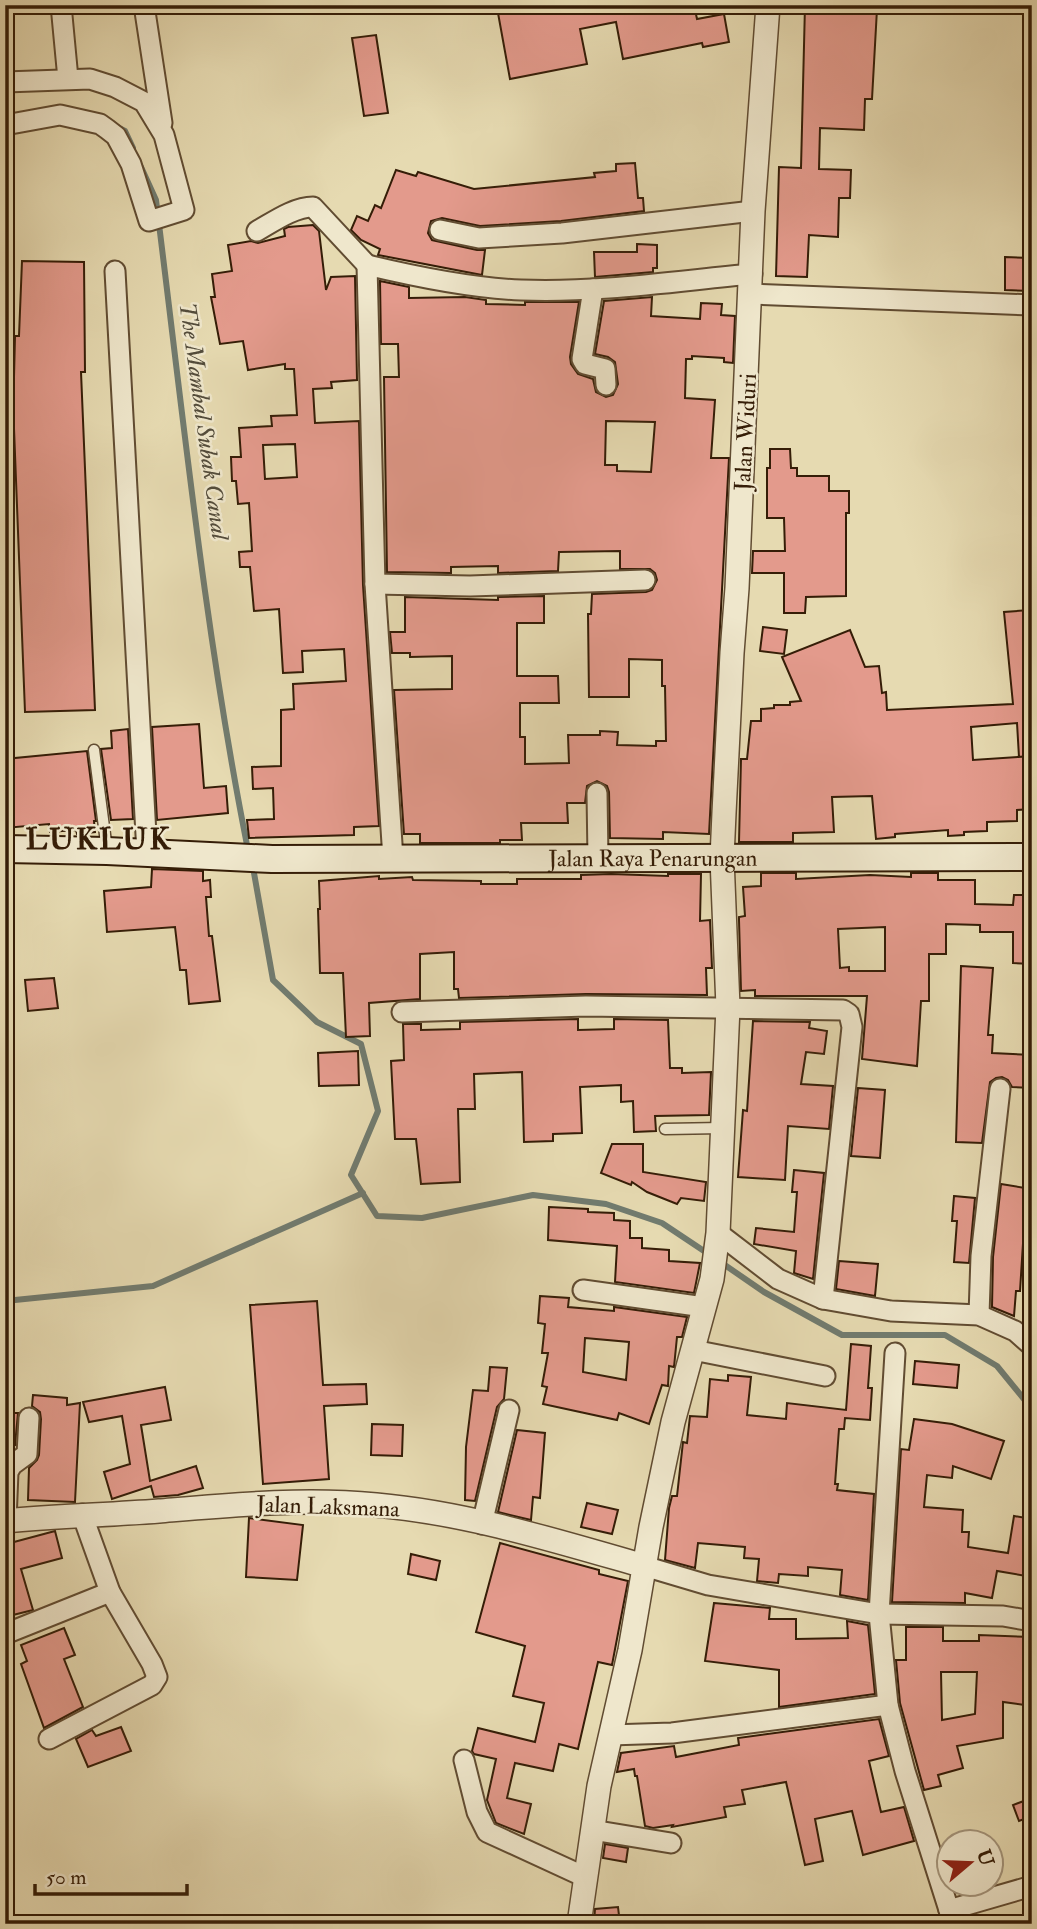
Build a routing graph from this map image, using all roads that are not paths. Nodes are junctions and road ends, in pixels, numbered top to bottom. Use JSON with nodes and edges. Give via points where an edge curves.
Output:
{"nodes":[{"id":1,"x":61,"y":5,"type":"edge"},
{"id":2,"x":144,"y":5,"type":"edge"},
{"id":3,"x":768,"y":5,"type":"edge"},
{"id":4,"x":68,"y":79,"type":"junction"},
{"id":5,"x":5,"y":82,"type":"edge"},
{"id":6,"x":5,"y":125,"type":"edge"},
{"id":7,"x":164,"y":135,"type":"junction"},
{"id":8,"x":754,"y":211,"type":"junction"},
{"id":9,"x":440,"y":230,"type":"dead end"},
{"id":10,"x":257,"y":231,"type":"dead end"},
{"id":11,"x":367,"y":265,"type":"junction"},
{"id":12,"x":115,"y":271,"type":"dead end"},
{"id":13,"x":752,"y":284,"type":"junction"},
{"id":14,"x":593,"y":289,"type":"junction"},
{"id":15,"x":1032,"y":305,"type":"edge"},
{"id":16,"x":606,"y":385,"type":"dead end"},
{"id":17,"x":645,"y":580,"type":"dead end"},
{"id":18,"x":375,"y":583,"type":"junction"},
{"id":19,"x":94,"y":750,"type":"dead end"},
{"id":20,"x":597,"y":793,"type":"dead end"},
{"id":21,"x":5,"y":849,"type":"edge"},
{"id":22,"x":107,"y":850,"type":"junction"},
{"id":23,"x":146,"y":853,"type":"junction"},
{"id":24,"x":598,"y":858,"type":"junction"},
{"id":25,"x":722,"y":858,"type":"junction"},
{"id":26,"x":1032,"y":858,"type":"edge"},
{"id":27,"x":393,"y":859,"type":"junction"},
{"id":28,"x":728,"y":1007,"type":"junction"},
{"id":29,"x":402,"y":1012,"type":"dead end"},
{"id":30,"x":1000,"y":1089,"type":"dead end"},
{"id":31,"x":722,"y":1128,"type":"junction"},
{"id":32,"x":665,"y":1129,"type":"dead end"},
{"id":33,"x":717,"y":1238,"type":"junction"},
{"id":34,"x":583,"y":1290,"type":"dead end"},
{"id":35,"x":822,"y":1299,"type":"junction"},
{"id":36,"x":704,"y":1307,"type":"junction"},
{"id":37,"x":979,"y":1315,"type":"junction"},
{"id":38,"x":1032,"y":1346,"type":"edge"},
{"id":39,"x":693,"y":1350,"type":"junction"},
{"id":40,"x":895,"y":1353,"type":"dead end"},
{"id":41,"x":825,"y":1376,"type":"dead end"},
{"id":42,"x":509,"y":1410,"type":"dead end"},
{"id":43,"x":29,"y":1418,"type":"dead end"},
{"id":44,"x":82,"y":1514,"type":"junction"},
{"id":45,"x":6,"y":1521,"type":"edge"},
{"id":46,"x":482,"y":1524,"type":"junction"},
{"id":47,"x":644,"y":1566,"type":"junction"},
{"id":48,"x":110,"y":1592,"type":"junction"},
{"id":49,"x":879,"y":1614,"type":"junction"},
{"id":50,"x":1032,"y":1621,"type":"edge"},
{"id":51,"x":5,"y":1634,"type":"edge"},
{"id":52,"x":888,"y":1705,"type":"junction"},
{"id":53,"x":610,"y":1735,"type":"junction"},
{"id":54,"x":49,"y":1739,"type":"dead end"},
{"id":55,"x":464,"y":1760,"type":"dead end"},
{"id":56,"x":592,"y":1830,"type":"junction"},
{"id":57,"x":671,"y":1843,"type":"dead end"},
{"id":58,"x":585,"y":1877,"type":"junction"},
{"id":59,"x":1032,"y":1886,"type":"edge"},
{"id":60,"x":951,"y":1917,"type":"edge"},
{"id":61,"x":579,"y":1924,"type":"edge"}],
"edges":[{"from":1,"to":4,"type":"street"},
{"from":2,"to":7,"type":"street"},
{"from":3,"to":8,"type":"street","name":"Jalan Widuri"},
{"from":4,"to":5,"type":"street"},
{"from":4,"to":7,"type":"street","via":[[90,79],[134,96],[150,109]]},
{"from":6,"to":7,"type":"street","via":[[60,115],[100,124],[116,136],[131,164],[149,221],[184,210]]},
{"from":8,"to":9,"type":"street","via":[[562,233],[479,238]]},
{"from":8,"to":13,"type":"street","name":"Jalan Widuri"},
{"from":10,"to":11,"type":"street","via":[[313,207]]},
{"from":11,"to":14,"type":"street","via":[[497,288]]},
{"from":11,"to":18,"type":"street"},
{"from":12,"to":23,"type":"street"},
{"from":13,"to":14,"type":"street"},
{"from":13,"to":15,"type":"street"},
{"from":13,"to":25,"type":"street","name":"Jalan Widuri"},
{"from":14,"to":16,"type":"street","via":[[582,359],[605,369]]},
{"from":17,"to":18,"type":"street","via":[[470,586]]},
{"from":18,"to":27,"type":"street"},
{"from":19,"to":22,"type":"lane"},
{"from":20,"to":24,"type":"street"},
{"from":21,"to":22,"type":"main road","name":"Jalan Raya Penarungan"},
{"from":22,"to":23,"type":"main road","name":"Jalan Raya Penarungan"},
{"from":23,"to":27,"type":"main road","name":"Jalan Raya Penarungan"},
{"from":24,"to":25,"type":"main road","name":"Jalan Raya Penarungan"},
{"from":24,"to":27,"type":"main road","name":"Jalan Raya Penarungan"},
{"from":25,"to":26,"type":"main road","name":"Jalan Raya Penarungan"},
{"from":25,"to":28,"type":"street","name":"Jalan Widuri"},
{"from":28,"to":29,"type":"street"},
{"from":28,"to":31,"type":"street","name":"Jalan Widuri"},
{"from":28,"to":35,"type":"street","via":[[834,1009],[843,1010],[851,1020]]},
{"from":30,"to":37,"type":"street"},
{"from":31,"to":32,"type":"lane"},
{"from":31,"to":33,"type":"street","name":"Jalan Widuri"},
{"from":33,"to":35,"type":"street","via":[[778,1279]]},
{"from":33,"to":36,"type":"street","name":"Jalan Widuri"},
{"from":34,"to":36,"type":"street"},
{"from":35,"to":37,"type":"street","via":[[891,1311]]},
{"from":36,"to":39,"type":"street","name":"Jalan Widuri"},
{"from":37,"to":38,"type":"street","via":[[1015,1331]]},
{"from":39,"to":41,"type":"street"},
{"from":39,"to":47,"type":"street","name":"Jalan Widuri","via":[[673,1422]]},
{"from":40,"to":49,"type":"street"},
{"from":42,"to":46,"type":"street"},
{"from":43,"to":45,"type":"street","via":[[27,1454],[8,1472]]},
{"from":44,"to":45,"type":"street","name":"Jalan Laksmana"},
{"from":44,"to":46,"type":"street","name":"Jalan Laksmana","via":[[333,1502],[423,1511]]},
{"from":44,"to":48,"type":"street"},
{"from":46,"to":47,"type":"street","name":"Jalan Laksmana"},
{"from":47,"to":49,"type":"street","via":[[708,1585]]},
{"from":47,"to":53,"type":"street","name":"Jalan Widuri"},
{"from":48,"to":51,"type":"street"},
{"from":48,"to":54,"type":"street","via":[[157,1673],[156,1680]]},
{"from":49,"to":50,"type":"street","via":[[1003,1616]]},
{"from":49,"to":52,"type":"street"},
{"from":52,"to":53,"type":"street","via":[[672,1733]]},
{"from":52,"to":60,"type":"street"},
{"from":53,"to":56,"type":"street","name":"Jalan Widuri"},
{"from":55,"to":58,"type":"street","via":[[486,1832]]},
{"from":56,"to":57,"type":"street"},
{"from":56,"to":58,"type":"street","name":"Jalan Widuri"},
{"from":58,"to":61,"type":"street","name":"Jalan Widuri"},
{"from":59,"to":60,"type":"street"}]}
